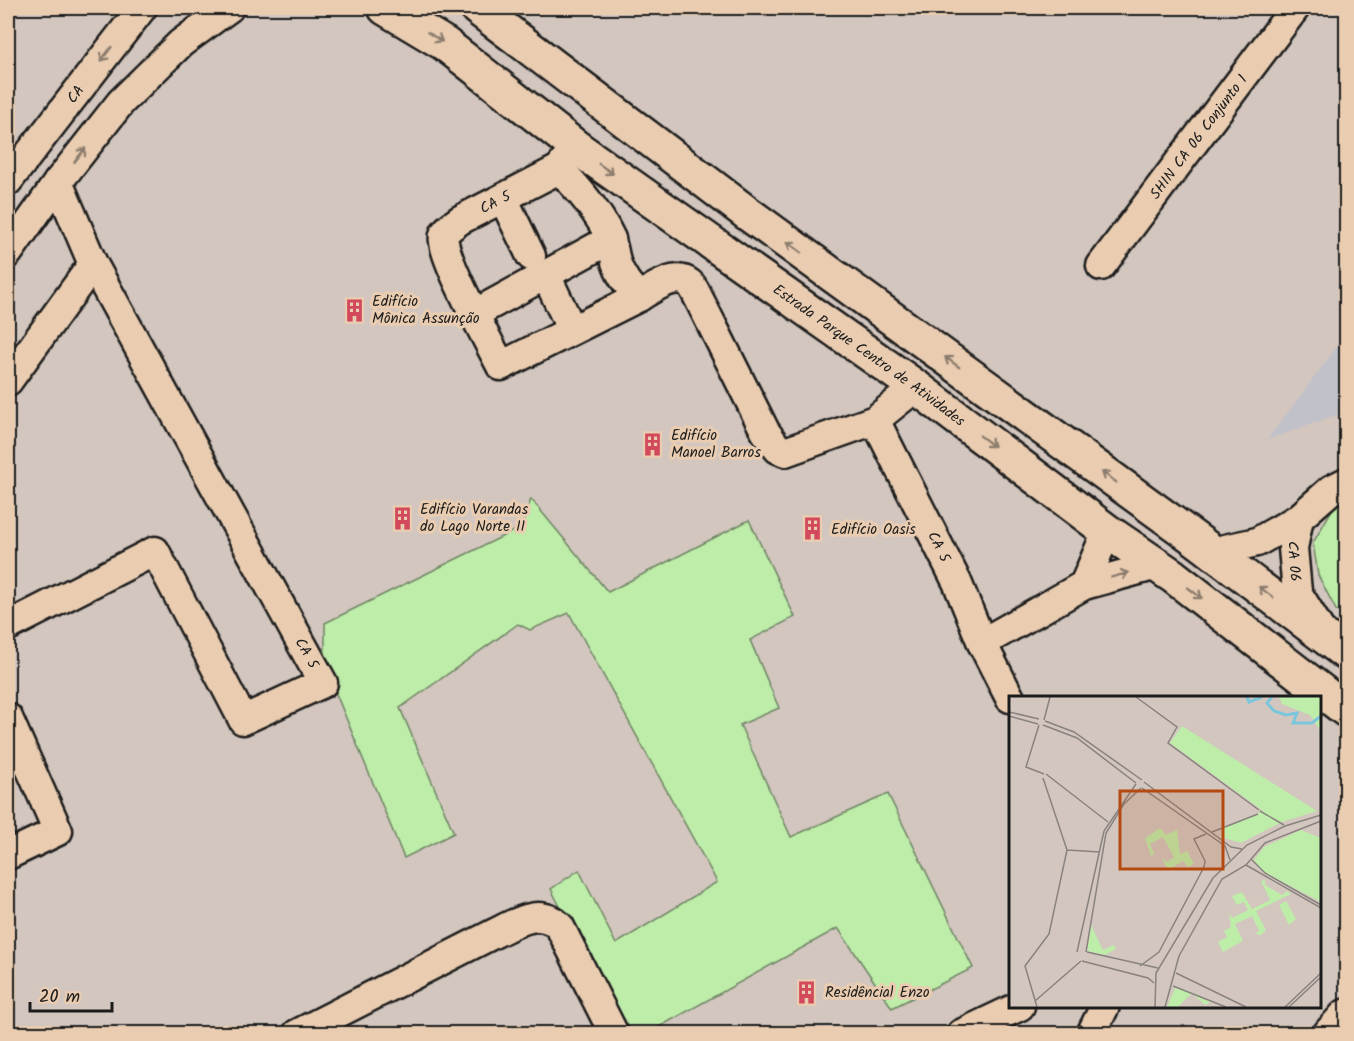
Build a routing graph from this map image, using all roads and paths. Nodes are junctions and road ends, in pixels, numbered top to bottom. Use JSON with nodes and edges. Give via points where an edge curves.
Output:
{"nodes":[{"id":1,"x":142,"y":8,"type":"edge"},
{"id":2,"x":229,"y":8,"type":"edge"},
{"id":3,"x":385,"y":8,"type":"edge"},
{"id":4,"x":477,"y":8,"type":"edge"},
{"id":5,"x":1295,"y":8,"type":"edge"},
{"id":6,"x":567,"y":158,"type":"junction"},
{"id":7,"x":8,"y":181,"type":"edge"},
{"id":8,"x":58,"y":182,"type":"junction"},
{"id":9,"x":503,"y":198,"type":"junction"},
{"id":10,"x":611,"y":239,"type":"junction"},
{"id":11,"x":8,"y":253,"type":"edge"},
{"id":12,"x":93,"y":264,"type":"junction"},
{"id":13,"x":538,"y":265,"type":"junction"},
{"id":14,"x":1101,"y":266,"type":"dead end"},
{"id":15,"x":639,"y":297,"type":"junction"},
{"id":16,"x":474,"y":314,"type":"junction"},
{"id":17,"x":572,"y":330,"type":"junction"},
{"id":18,"x":8,"y":381,"type":"edge"},
{"id":19,"x":915,"y":387,"type":"junction"},
{"id":20,"x":875,"y":420,"type":"junction"},
{"id":21,"x":1347,"y":482,"type":"edge"},
{"id":22,"x":1299,"y":518,"type":"junction"},
{"id":23,"x":1107,"y":531,"type":"junction"},
{"id":24,"x":1211,"y":552,"type":"junction"},
{"id":25,"x":1157,"y":565,"type":"junction"},
{"id":26,"x":1084,"y":585,"type":"junction"},
{"id":27,"x":8,"y":626,"type":"edge"},
{"id":28,"x":982,"y":643,"type":"junction"},
{"id":29,"x":1335,"y":644,"type":"edge"},
{"id":30,"x":1010,"y":696,"type":"edge"},
{"id":31,"x":1347,"y":710,"type":"edge"},
{"id":32,"x":8,"y":718,"type":"edge"},
{"id":33,"x":8,"y":855,"type":"edge"},
{"id":34,"x":1016,"y":1008,"type":"edge"},
{"id":35,"x":1104,"y":1008,"type":"edge"},
{"id":36,"x":1347,"y":1016,"type":"edge"},
{"id":37,"x":297,"y":1034,"type":"edge"},
{"id":38,"x":614,"y":1034,"type":"edge"},
{"id":39,"x":961,"y":1034,"type":"edge"},
{"id":40,"x":1091,"y":1034,"type":"edge"},
{"id":41,"x":1330,"y":1034,"type":"edge"}],
"edges":[{"from":1,"to":7,"type":"street","name":"CA","one_way":true},
{"from":8,"to":2,"type":"street","one_way":true,"via":[[121,102],[181,43]]},
{"from":3,"to":6,"type":"main road","name":"Estrada Parque Centro de Atividades","one_way":true,"via":[[446,44]]},
{"from":24,"to":4,"type":"main road","one_way":true,"via":[[747,213]]},
{"from":5,"to":14,"type":"street","name":"SHIN CA 06 Conjunto 1"},
{"from":6,"to":9,"type":"street","name":"CA 5"},
{"from":6,"to":10,"type":"street"},
{"from":6,"to":19,"type":"main road","name":"Estrada Parque Centro de Atividades","one_way":true},
{"from":8,"to":11,"type":"street"},
{"from":8,"to":12,"type":"street","name":"CA 5"},
{"from":9,"to":13,"type":"street"},
{"from":9,"to":16,"type":"street","name":"CA 5","via":[[460,220],[444,234],[443,243]]},
{"from":10,"to":13,"type":"street"},
{"from":10,"to":15,"type":"street","via":[[625,282]]},
{"from":12,"to":18,"type":"street"},
{"from":12,"to":27,"type":"street","name":"CA 5","via":[[323,683],[243,720],[155,551]]},
{"from":13,"to":16,"type":"street"},
{"from":13,"to":17,"type":"street"},
{"from":15,"to":17,"type":"street","name":"CA 5"},
{"from":15,"to":20,"type":"street","name":"CA 5","via":[[665,282],[689,282],[765,431],[778,449],[784,452]]},
{"from":16,"to":17,"type":"street","name":"CA 5","via":[[501,366]]},
{"from":19,"to":20,"type":"street","name":"CA 5"},
{"from":19,"to":23,"type":"main road","name":"Estrada Parque Centro de Atividades","one_way":true},
{"from":20,"to":28,"type":"street","name":"CA 5","via":[[957,582]]},
{"from":21,"to":22,"type":"street","name":"CA 06","via":[[1332,489]]},
{"from":22,"to":24,"type":"street","name":"CA 06","via":[[1257,542]]},
{"from":22,"to":29,"type":"street","name":"CA 06","via":[[1293,548],[1297,592]]},
{"from":23,"to":25,"type":"main road","name":"Estrada Parque Centro de Atividades"},
{"from":23,"to":26,"type":"street"},
{"from":29,"to":24,"type":"main road","one_way":true},
{"from":26,"to":25,"type":"street","one_way":true},
{"from":25,"to":31,"type":"main road","name":"Estrada Parque Centro de Atividades","one_way":true},
{"from":26,"to":28,"type":"street"},
{"from":28,"to":30,"type":"street","name":"CA 5"},
{"from":32,"to":33,"type":"street","via":[[58,831]]},
{"from":34,"to":39,"type":"street"},
{"from":35,"to":40,"type":"street"},
{"from":36,"to":41,"type":"main road"},
{"from":37,"to":38,"type":"street","via":[[497,932],[537,916],[560,927]]}]}
